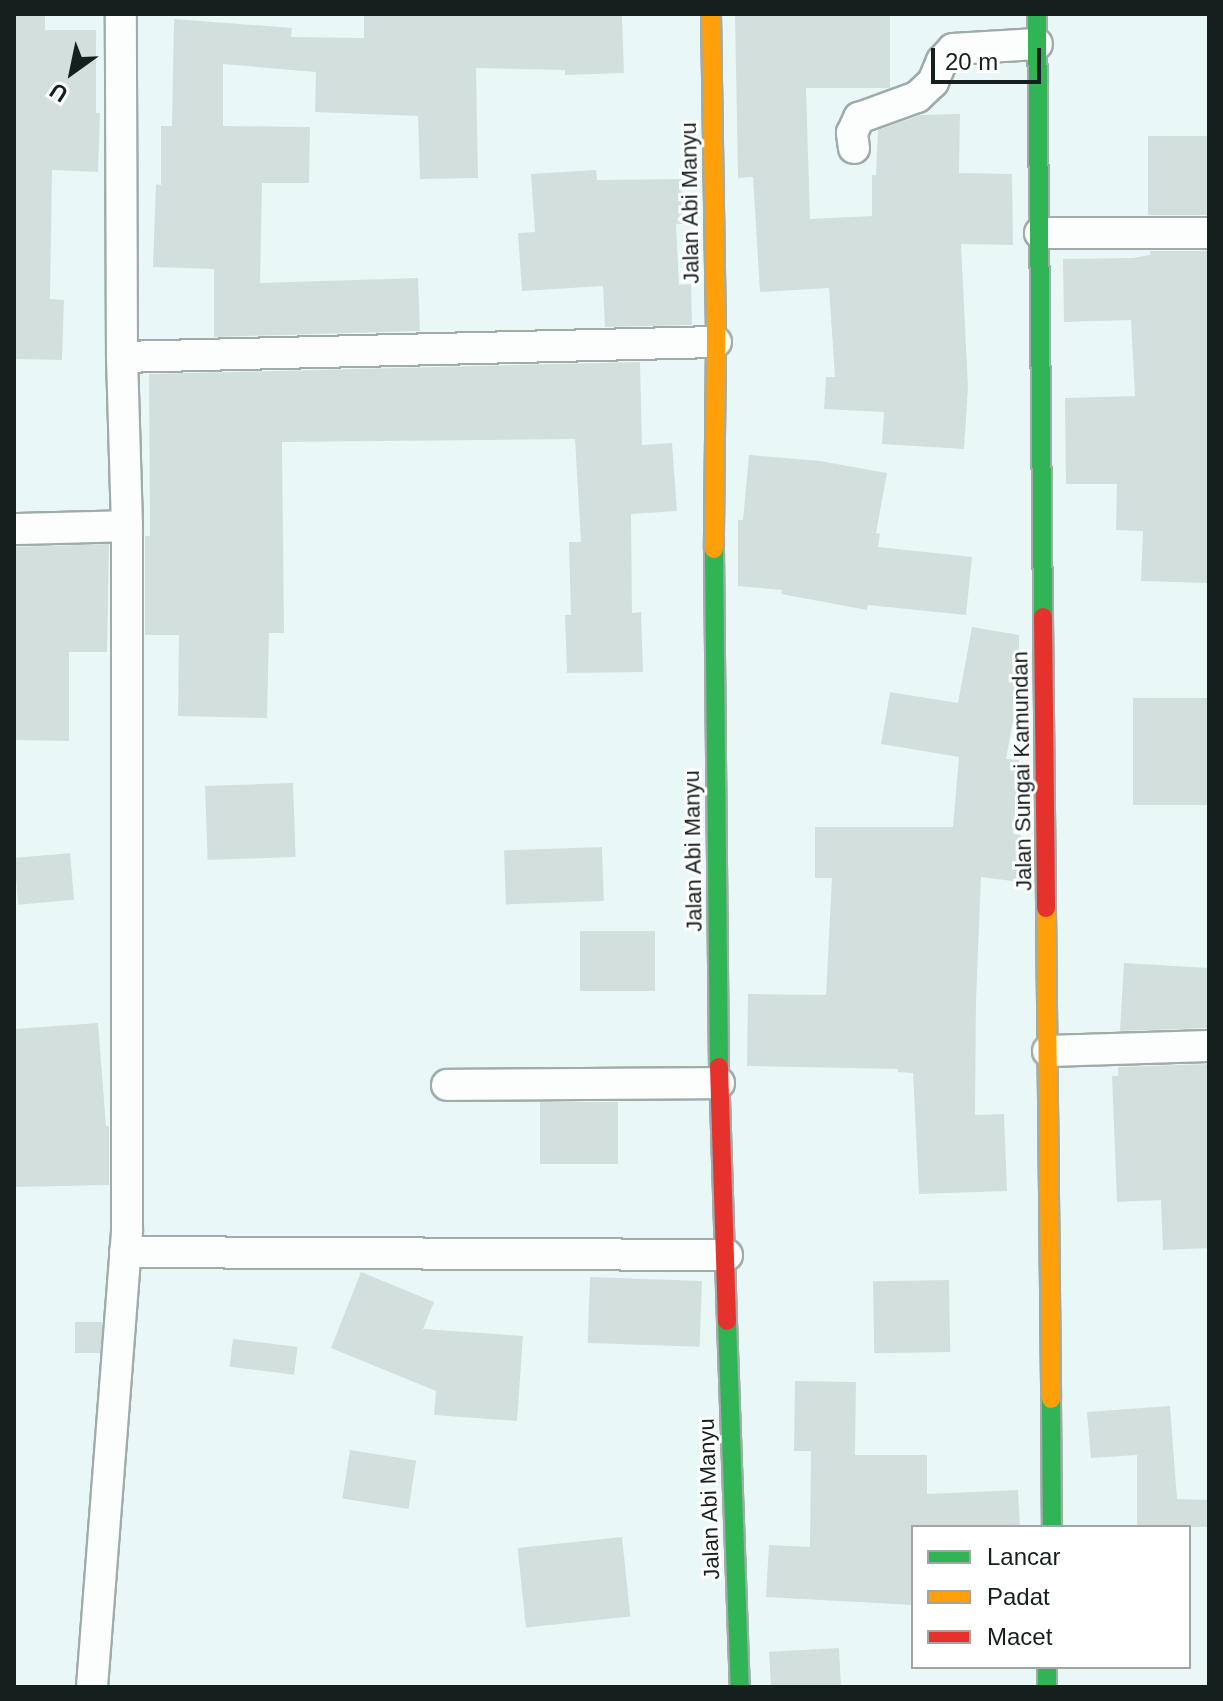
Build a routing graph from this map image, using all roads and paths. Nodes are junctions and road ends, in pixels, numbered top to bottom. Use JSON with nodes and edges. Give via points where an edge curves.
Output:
{"nodes":[{"id":1,"x":121,"y":14,"type":"edge"},
{"id":2,"x":711,"y":14,"type":"edge"},
{"id":3,"x":1037,"y":14,"type":"edge"},
{"id":4,"x":1037,"y":44,"type":"junction"},
{"id":5,"x":854,"y":148,"type":"dead end"},
{"id":6,"x":1040,"y":233,"type":"junction"},
{"id":7,"x":1209,"y":233,"type":"edge"},
{"id":8,"x":716,"y":342,"type":"junction"},
{"id":9,"x":122,"y":357,"type":"junction"},
{"id":10,"x":127,"y":526,"type":"junction"},
{"id":11,"x":14,"y":529,"type":"edge"},
{"id":12,"x":1209,"y":1046,"type":"edge"},
{"id":13,"x":1048,"y":1051,"type":"junction"},
{"id":14,"x":719,"y":1083,"type":"junction"},
{"id":15,"x":447,"y":1085,"type":"dead end"},
{"id":16,"x":125,"y":1252,"type":"junction"},
{"id":17,"x":727,"y":1255,"type":"junction"},
{"id":18,"x":1052,"y":1525,"type":"edge"},
{"id":19,"x":92,"y":1687,"type":"edge"},
{"id":20,"x":740,"y":1687,"type":"edge"}],
"edges":[{"from":1,"to":9,"type":"street"},
{"from":2,"to":8,"type":"street","name":"Jalan Abi Manyu"},
{"from":3,"to":4,"type":"street","name":"Jalan Sungai Kamundan"},
{"from":4,"to":5,"type":"street","via":[[953,49],[917,97],[859,118],[852,133]]},
{"from":4,"to":6,"type":"street","name":"Jalan Sungai Kamundan"},
{"from":6,"to":7,"type":"street"},
{"from":6,"to":13,"type":"street","name":"Jalan Sungai Kamundan"},
{"from":8,"to":9,"type":"street"},
{"from":8,"to":14,"type":"street","name":"Jalan Abi Manyu","via":[[713,654]]},
{"from":9,"to":10,"type":"street"},
{"from":10,"to":11,"type":"street"},
{"from":10,"to":16,"type":"street"},
{"from":12,"to":13,"type":"street"},
{"from":13,"to":18,"type":"street","name":"Jalan Sungai Kamundan"},
{"from":14,"to":15,"type":"street"},
{"from":14,"to":17,"type":"street","name":"Jalan Abi Manyu"},
{"from":16,"to":17,"type":"street"},
{"from":16,"to":19,"type":"street"},
{"from":17,"to":20,"type":"street","name":"Jalan Abi Manyu"}]}
